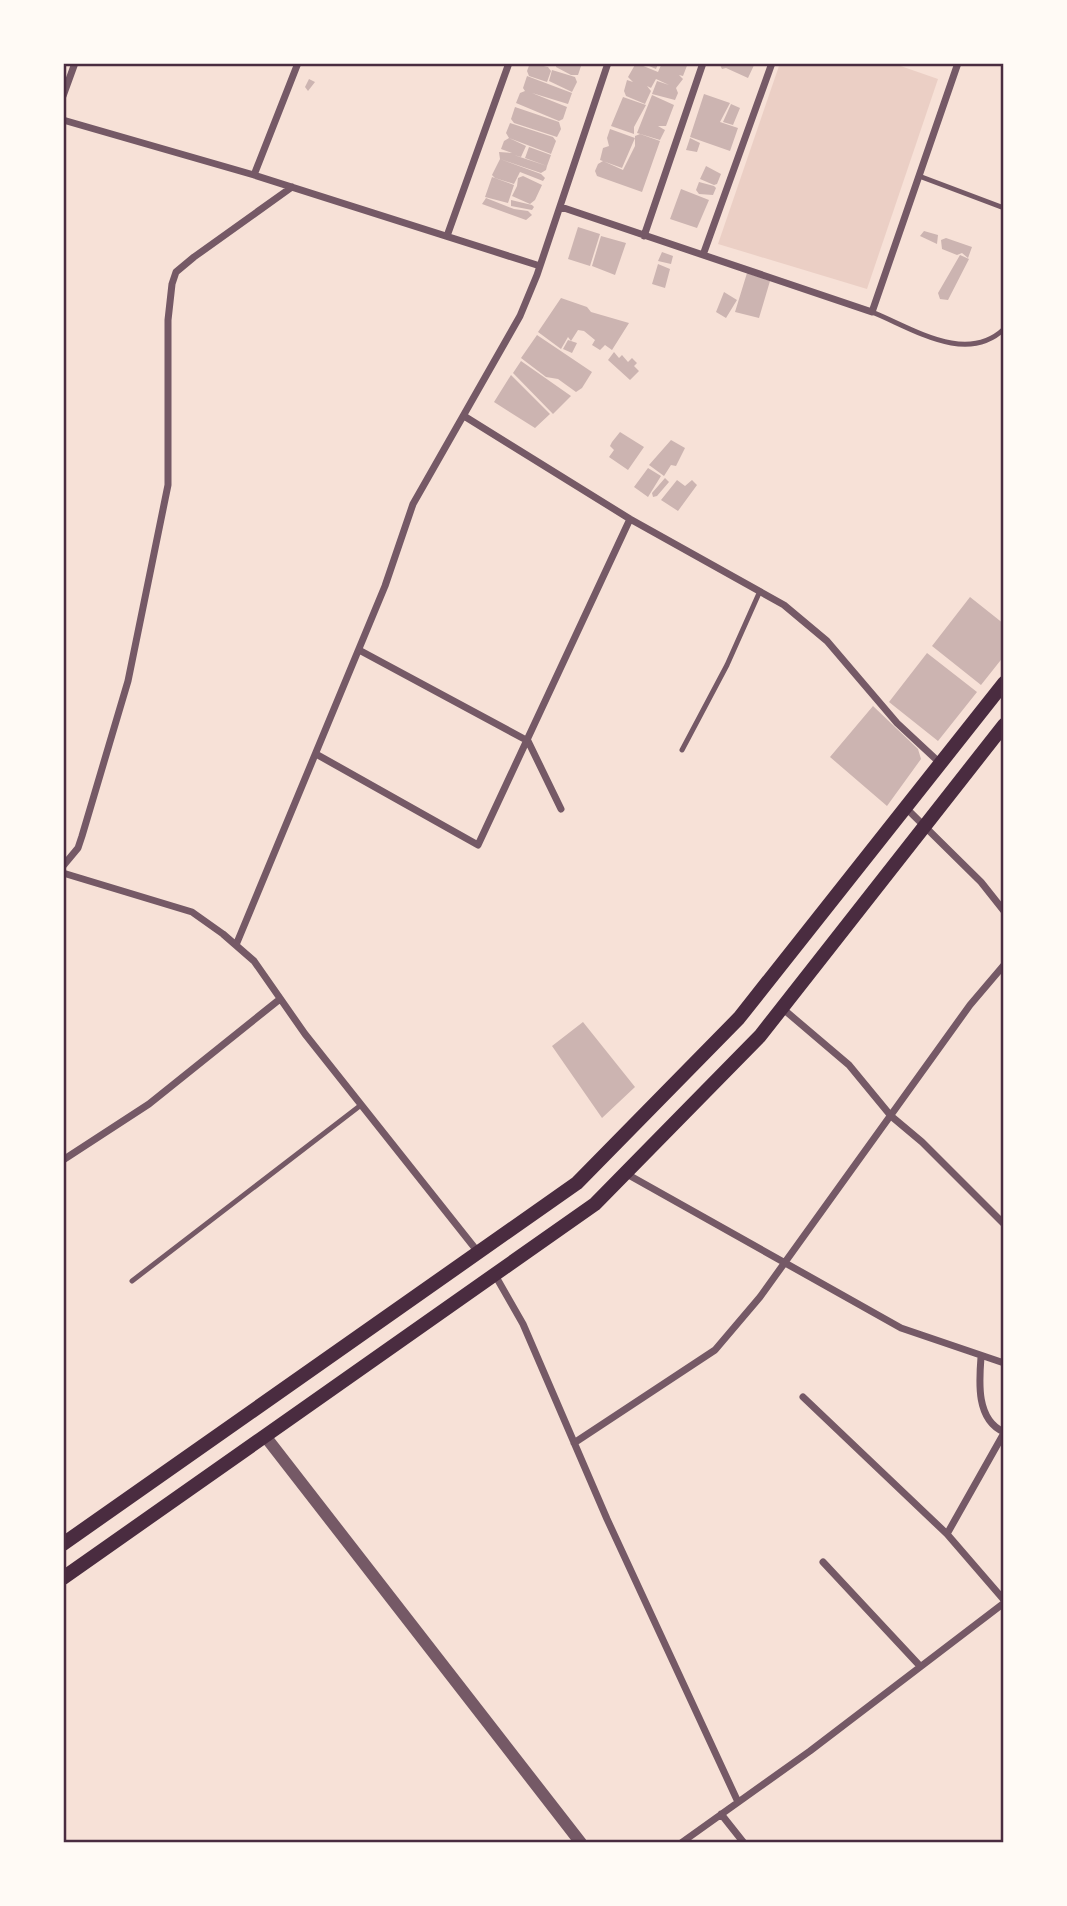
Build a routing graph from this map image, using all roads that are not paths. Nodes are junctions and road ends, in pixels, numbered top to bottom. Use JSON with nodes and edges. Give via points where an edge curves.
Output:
{"nodes":[{"id":1,"x":75,"y":63,"type":"edge"},
{"id":2,"x":298,"y":63,"type":"edge"},
{"id":3,"x":509,"y":63,"type":"edge"},
{"id":4,"x":608,"y":63,"type":"edge"},
{"id":5,"x":703,"y":63,"type":"edge"},
{"id":6,"x":772,"y":63,"type":"edge"},
{"id":7,"x":958,"y":63,"type":"edge"},
{"id":8,"x":63,"y":96,"type":"edge"},
{"id":9,"x":63,"y":120,"type":"edge"},
{"id":10,"x":254,"y":174,"type":"junction"},
{"id":11,"x":919,"y":176,"type":"junction"},
{"id":12,"x":292,"y":187,"type":"junction"},
{"id":13,"x":561,"y":207,"type":"junction"},
{"id":14,"x":1004,"y":208,"type":"edge"},
{"id":15,"x":447,"y":236,"type":"junction"},
{"id":16,"x":644,"y":236,"type":"junction"},
{"id":17,"x":703,"y":256,"type":"junction"},
{"id":18,"x":540,"y":266,"type":"junction"},
{"id":19,"x":872,"y":312,"type":"junction"},
{"id":20,"x":1004,"y":329,"type":"edge"},
{"id":21,"x":464,"y":416,"type":"junction"},
{"id":22,"x":630,"y":519,"type":"junction"},
{"id":23,"x":760,"y":591,"type":"junction"},
{"id":24,"x":359,"y":650,"type":"junction"},
{"id":25,"x":1004,"y":683,"type":"edge"},
{"id":26,"x":1004,"y":725,"type":"edge"},
{"id":27,"x":528,"y":741,"type":"junction"},
{"id":28,"x":682,"y":750,"type":"dead end"},
{"id":29,"x":316,"y":754,"type":"junction"},
{"id":30,"x":940,"y":763,"type":"junction"},
{"id":31,"x":905,"y":806,"type":"junction"},
{"id":32,"x":561,"y":809,"type":"dead end"},
{"id":33,"x":926,"y":826,"type":"junction"},
{"id":34,"x":63,"y":866,"type":"edge"},
{"id":35,"x":63,"y":873,"type":"edge"},
{"id":36,"x":1004,"y":911,"type":"edge"},
{"id":37,"x":236,"y":945,"type":"junction"},
{"id":38,"x":1004,"y":965,"type":"edge"},
{"id":39,"x":280,"y":999,"type":"junction"},
{"id":40,"x":782,"y":1008,"type":"junction"},
{"id":41,"x":361,"y":1105,"type":"junction"},
{"id":42,"x":891,"y":1116,"type":"junction"},
{"id":43,"x":63,"y":1160,"type":"edge"},
{"id":44,"x":625,"y":1173,"type":"junction"},
{"id":45,"x":1004,"y":1224,"type":"edge"},
{"id":46,"x":478,"y":1252,"type":"junction"},
{"id":47,"x":783,"y":1264,"type":"junction"},
{"id":48,"x":495,"y":1274,"type":"junction"},
{"id":49,"x":132,"y":1282,"type":"dead end"},
{"id":50,"x":981,"y":1357,"type":"junction"},
{"id":51,"x":1004,"y":1363,"type":"edge"},
{"id":52,"x":803,"y":1397,"type":"dead end"},
{"id":53,"x":1004,"y":1432,"type":"edge"},
{"id":54,"x":265,"y":1436,"type":"junction"},
{"id":55,"x":574,"y":1443,"type":"junction"},
{"id":56,"x":947,"y":1534,"type":"junction"},
{"id":57,"x":63,"y":1544,"type":"edge"},
{"id":58,"x":823,"y":1562,"type":"dead end"},
{"id":59,"x":63,"y":1578,"type":"edge"},
{"id":60,"x":1003,"y":1604,"type":"edge"},
{"id":61,"x":920,"y":1666,"type":"junction"},
{"id":62,"x":738,"y":1802,"type":"junction"},
{"id":63,"x":721,"y":1814,"type":"junction"},
{"id":64,"x":581,"y":1843,"type":"edge"},
{"id":65,"x":681,"y":1843,"type":"edge"},
{"id":66,"x":744,"y":1843,"type":"edge"}],
"edges":[{"from":1,"to":8,"type":"street"},
{"from":2,"to":10,"type":"street"},
{"from":3,"to":15,"type":"street"},
{"from":4,"to":13,"type":"street"},
{"from":5,"to":16,"type":"street"},
{"from":6,"to":17,"type":"street"},
{"from":7,"to":11,"type":"street"},
{"from":9,"to":10,"type":"street"},
{"from":10,"to":12,"type":"street"},
{"from":11,"to":14,"type":"lane"},
{"from":11,"to":19,"type":"street"},
{"from":12,"to":15,"type":"street"},
{"from":12,"to":34,"type":"street","via":[[176,272],[168,320],[168,485],[128,681],[78,848]]},
{"from":13,"to":16,"type":"street"},
{"from":13,"to":18,"type":"street"},
{"from":15,"to":18,"type":"street"},
{"from":16,"to":17,"type":"street"},
{"from":17,"to":19,"type":"street"},
{"from":18,"to":21,"type":"street","via":[[520,316]]},
{"from":19,"to":20,"type":"lane","via":[[960,347],[986,342]]},
{"from":21,"to":22,"type":"street"},
{"from":21,"to":24,"type":"street","via":[[414,504]]},
{"from":22,"to":23,"type":"street"},
{"from":22,"to":27,"type":"street"},
{"from":23,"to":28,"type":"lane"},
{"from":23,"to":30,"type":"street","via":[[827,641],[897,723]]},
{"from":24,"to":27,"type":"street"},
{"from":24,"to":29,"type":"street"},
{"from":25,"to":30,"type":"main road"},
{"from":26,"to":33,"type":"main road"},
{"from":27,"to":29,"type":"street","via":[[478,845]]},
{"from":27,"to":32,"type":"street"},
{"from":29,"to":37,"type":"street"},
{"from":30,"to":31,"type":"main road"},
{"from":31,"to":33,"type":"street"},
{"from":31,"to":46,"type":"main road","via":[[739,1018],[577,1182]]},
{"from":33,"to":36,"type":"street"},
{"from":33,"to":40,"type":"main road"},
{"from":35,"to":37,"type":"street","via":[[192,912]]},
{"from":37,"to":39,"type":"street","via":[[254,961]]},
{"from":38,"to":42,"type":"street"},
{"from":39,"to":41,"type":"street"},
{"from":39,"to":43,"type":"street","via":[[149,1104]]},
{"from":40,"to":42,"type":"street","via":[[849,1065]]},
{"from":40,"to":44,"type":"main road"},
{"from":41,"to":46,"type":"street"},
{"from":41,"to":49,"type":"lane"},
{"from":42,"to":45,"type":"street"},
{"from":42,"to":47,"type":"street"},
{"from":44,"to":47,"type":"street"},
{"from":44,"to":48,"type":"main road","via":[[595,1204]]},
{"from":46,"to":57,"type":"main road"},
{"from":47,"to":50,"type":"street","via":[[901,1328]]},
{"from":47,"to":55,"type":"street","via":[[715,1349]]},
{"from":48,"to":54,"type":"main road"},
{"from":48,"to":55,"type":"street","via":[[523,1324]]},
{"from":50,"to":51,"type":"street"},
{"from":50,"to":53,"type":"street","via":[[984,1410],[995,1428]]},
{"from":52,"to":56,"type":"street"},
{"from":53,"to":56,"type":"street"},
{"from":54,"to":59,"type":"main road"},
{"from":54,"to":64,"type":"street"},
{"from":55,"to":62,"type":"street"},
{"from":56,"to":60,"type":"street"},
{"from":58,"to":61,"type":"street"},
{"from":60,"to":61,"type":"street"},
{"from":61,"to":62,"type":"street"},
{"from":62,"to":63,"type":"street"},
{"from":63,"to":65,"type":"street"},
{"from":63,"to":66,"type":"street"}]}
